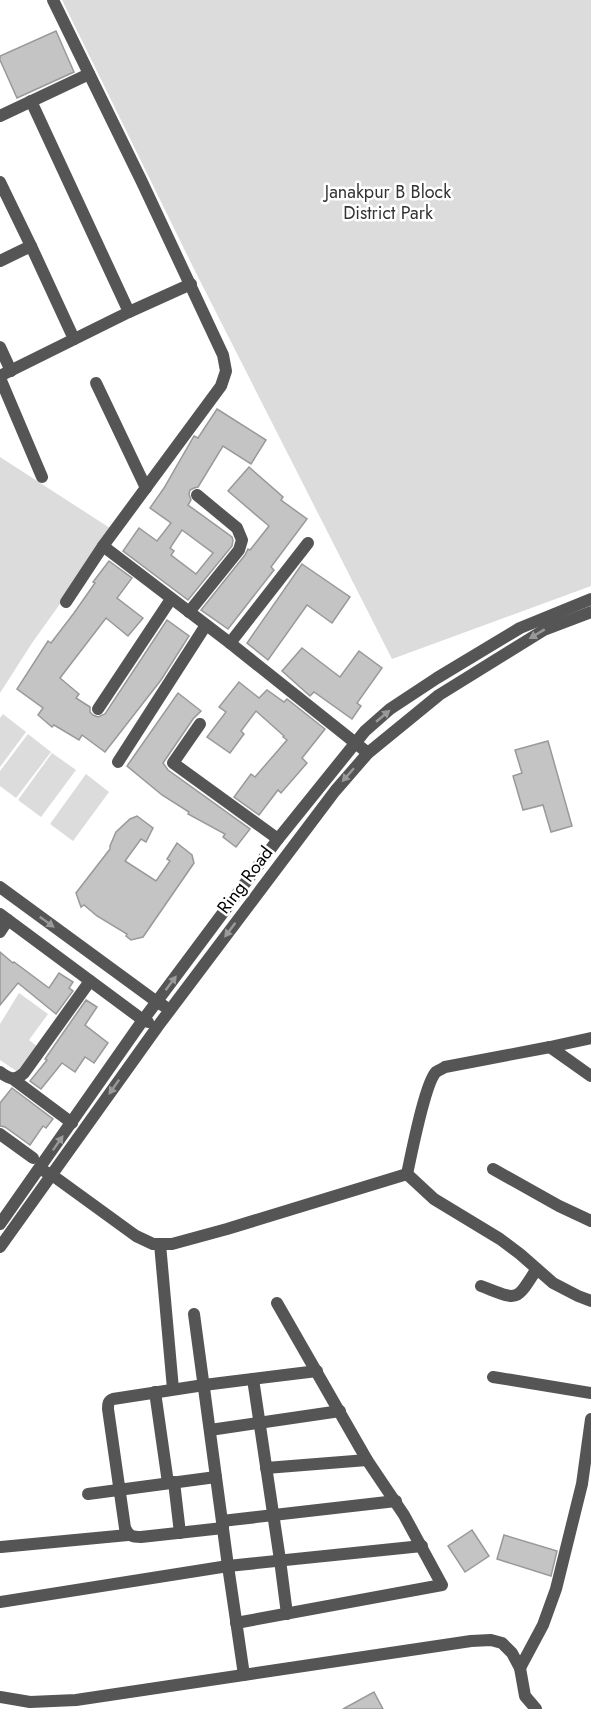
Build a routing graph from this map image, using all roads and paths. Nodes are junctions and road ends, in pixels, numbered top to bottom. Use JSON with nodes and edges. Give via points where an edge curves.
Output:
{"nodes":[{"id":1,"x":53,"y":0,"type":"edge"},
{"id":2,"x":89,"y":74,"type":"junction"},
{"id":3,"x":31,"y":101,"type":"junction"},
{"id":4,"x":0,"y":116,"type":"edge"},
{"id":5,"x":0,"y":182,"type":"edge"},
{"id":6,"x":31,"y":246,"type":"junction"},
{"id":7,"x":0,"y":261,"type":"edge"},
{"id":8,"x":191,"y":284,"type":"junction"},
{"id":9,"x":129,"y":312,"type":"junction"},
{"id":10,"x":74,"y":339,"type":"junction"},
{"id":11,"x":0,"y":347,"type":"edge"},
{"id":12,"x":4,"y":375,"type":"edge"},
{"id":13,"x":96,"y":383,"type":"dead end"},
{"id":14,"x":42,"y":477,"type":"dead end"},
{"id":15,"x":146,"y":488,"type":"junction"},
{"id":16,"x":196,"y":495,"type":"dead end"},
{"id":17,"x":308,"y":543,"type":"dead end"},
{"id":18,"x":103,"y":546,"type":"junction"},
{"id":19,"x":171,"y":599,"type":"junction"},
{"id":20,"x":66,"y":602,"type":"dead end"},
{"id":21,"x":586,"y":607,"type":"edge"},
{"id":22,"x":189,"y":612,"type":"junction"},
{"id":23,"x":206,"y":625,"type":"junction"},
{"id":24,"x":230,"y":643,"type":"junction"},
{"id":25,"x":98,"y":709,"type":"dead end"},
{"id":26,"x":200,"y":724,"type":"dead end"},
{"id":27,"x":354,"y":743,"type":"junction"},
{"id":28,"x":368,"y":753,"type":"junction"},
{"id":29,"x":118,"y":762,"type":"dead end"},
{"id":30,"x":278,"y":839,"type":"junction"},
{"id":31,"x":0,"y":887,"type":"edge"},
{"id":32,"x":4,"y":917,"type":"edge"},
{"id":33,"x":0,"y":932,"type":"edge"},
{"id":34,"x":90,"y":981,"type":"junction"},
{"id":35,"x":157,"y":1002,"type":"junction"},
{"id":36,"x":171,"y":1009,"type":"junction"},
{"id":37,"x":143,"y":1020,"type":"junction"},
{"id":38,"x":158,"y":1026,"type":"junction"},
{"id":39,"x":591,"y":1038,"type":"edge"},
{"id":40,"x":550,"y":1047,"type":"junction"},
{"id":41,"x":0,"y":1072,"type":"edge"},
{"id":42,"x":591,"y":1076,"type":"edge"},
{"id":43,"x":14,"y":1079,"type":"junction"},
{"id":44,"x":72,"y":1123,"type":"junction"},
{"id":45,"x":0,"y":1134,"type":"edge"},
{"id":46,"x":33,"y":1158,"type":"dead end"},
{"id":47,"x":40,"y":1169,"type":"junction"},
{"id":48,"x":494,"y":1169,"type":"dead end"},
{"id":49,"x":407,"y":1174,"type":"junction"},
{"id":50,"x":52,"y":1175,"type":"junction"},
{"id":51,"x":591,"y":1221,"type":"edge"},
{"id":52,"x":0,"y":1224,"type":"edge"},
{"id":53,"x":160,"y":1244,"type":"junction"},
{"id":54,"x":0,"y":1247,"type":"edge"},
{"id":55,"x":536,"y":1270,"type":"junction"},
{"id":56,"x":481,"y":1286,"type":"dead end"},
{"id":57,"x":591,"y":1301,"type":"edge"},
{"id":58,"x":278,"y":1303,"type":"dead end"},
{"id":59,"x":194,"y":1314,"type":"dead end"},
{"id":60,"x":317,"y":1371,"type":"junction"},
{"id":61,"x":494,"y":1377,"type":"dead end"},
{"id":62,"x":253,"y":1379,"type":"junction"},
{"id":63,"x":204,"y":1385,"type":"junction"},
{"id":64,"x":173,"y":1389,"type":"junction"},
{"id":65,"x":155,"y":1392,"type":"junction"},
{"id":66,"x":591,"y":1393,"type":"edge"},
{"id":67,"x":340,"y":1412,"type":"junction"},
{"id":68,"x":591,"y":1419,"type":"edge"},
{"id":69,"x":260,"y":1422,"type":"junction"},
{"id":70,"x":210,"y":1430,"type":"junction"},
{"id":71,"x":368,"y":1460,"type":"junction"},
{"id":72,"x":266,"y":1468,"type":"junction"},
{"id":73,"x":216,"y":1477,"type":"junction"},
{"id":74,"x":171,"y":1483,"type":"junction"},
{"id":75,"x":120,"y":1489,"type":"junction"},
{"id":76,"x":88,"y":1494,"type":"dead end"},
{"id":77,"x":396,"y":1501,"type":"junction"},
{"id":78,"x":273,"y":1515,"type":"junction"},
{"id":79,"x":223,"y":1524,"type":"junction"},
{"id":80,"x":180,"y":1533,"type":"junction"},
{"id":81,"x":129,"y":1535,"type":"junction"},
{"id":82,"x":422,"y":1546,"type":"junction"},
{"id":83,"x":1,"y":1547,"type":"edge"},
{"id":84,"x":280,"y":1560,"type":"junction"},
{"id":85,"x":228,"y":1566,"type":"junction"},
{"id":86,"x":0,"y":1602,"type":"edge"},
{"id":87,"x":287,"y":1614,"type":"junction"},
{"id":88,"x":236,"y":1623,"type":"junction"},
{"id":89,"x":520,"y":1668,"type":"junction"},
{"id":90,"x":244,"y":1675,"type":"junction"},
{"id":91,"x":0,"y":1697,"type":"edge"},
{"id":92,"x":536,"y":1709,"type":"edge"}],
"edges":[{"from":1,"to":2,"type":"street"},
{"from":2,"to":3,"type":"street"},
{"from":2,"to":8,"type":"street"},
{"from":3,"to":4,"type":"street"},
{"from":3,"to":9,"type":"street"},
{"from":5,"to":6,"type":"street"},
{"from":6,"to":7,"type":"street"},
{"from":6,"to":10,"type":"street"},
{"from":8,"to":9,"type":"street"},
{"from":8,"to":15,"type":"street","via":[[223,355],[226,371],[221,386]]},
{"from":9,"to":10,"type":"street"},
{"from":10,"to":12,"type":"street"},
{"from":11,"to":12,"type":"street"},
{"from":12,"to":14,"type":"street"},
{"from":13,"to":15,"type":"street"},
{"from":15,"to":18,"type":"street"},
{"from":16,"to":22,"type":"street","via":[[237,528],[242,540],[239,550]]},
{"from":17,"to":24,"type":"street"},
{"from":18,"to":19,"type":"street"},
{"from":18,"to":20,"type":"street"},
{"from":19,"to":22,"type":"street"},
{"from":19,"to":25,"type":"street"},
{"from":27,"to":21,"type":"street","name":"Ring Road","one_way":true,"via":[[390,709],[520,628]]},
{"from":21,"to":28,"type":"street","name":"Ring Road","one_way":true,"via":[[439,695]]},
{"from":22,"to":23,"type":"street"},
{"from":23,"to":24,"type":"street"},
{"from":23,"to":29,"type":"street"},
{"from":24,"to":27,"type":"street"},
{"from":26,"to":30,"type":"street","via":[[173,763]]},
{"from":27,"to":28,"type":"street"},
{"from":27,"to":30,"type":"street","name":"Ring Road"},
{"from":28,"to":36,"type":"street","name":"Ring Road","one_way":true,"via":[[335,790]]},
{"from":35,"to":30,"type":"street","name":"Ring Road","one_way":true},
{"from":31,"to":35,"type":"street","one_way":true},
{"from":32,"to":33,"type":"street"},
{"from":32,"to":34,"type":"street"},
{"from":34,"to":37,"type":"street"},
{"from":34,"to":43,"type":"street","via":[[24,1073]]},
{"from":35,"to":36,"type":"street"},
{"from":35,"to":37,"type":"street","name":"Ring Road"},
{"from":36,"to":38,"type":"street","name":"Ring Road"},
{"from":37,"to":38,"type":"street"},
{"from":37,"to":44,"type":"street","name":"Ring Road"},
{"from":38,"to":50,"type":"street","name":"Ring Road","one_way":true},
{"from":39,"to":40,"type":"street"},
{"from":40,"to":42,"type":"street"},
{"from":40,"to":49,"type":"street","via":[[445,1067],[435,1073]]},
{"from":41,"to":43,"type":"street"},
{"from":43,"to":44,"type":"street"},
{"from":47,"to":44,"type":"street","name":"Ring Road","one_way":true},
{"from":45,"to":46,"type":"street"},
{"from":47,"to":50,"type":"street"},
{"from":47,"to":52,"type":"street","name":"Ring Road"},
{"from":48,"to":51,"type":"street"},
{"from":49,"to":53,"type":"street","via":[[227,1229]]},
{"from":49,"to":55,"type":"street","via":[[434,1199],[500,1239]]},
{"from":50,"to":53,"type":"street","via":[[136,1236]]},
{"from":50,"to":54,"type":"street","name":"Ring Road"},
{"from":53,"to":64,"type":"street"},
{"from":55,"to":56,"type":"street","via":[[517,1296]]},
{"from":55,"to":57,"type":"street"},
{"from":58,"to":60,"type":"street"},
{"from":59,"to":63,"type":"street"},
{"from":60,"to":62,"type":"street"},
{"from":60,"to":67,"type":"street"},
{"from":61,"to":66,"type":"street"},
{"from":62,"to":63,"type":"street"},
{"from":62,"to":69,"type":"street"},
{"from":63,"to":64,"type":"street"},
{"from":63,"to":70,"type":"street"},
{"from":64,"to":65,"type":"street"},
{"from":65,"to":74,"type":"street"},
{"from":65,"to":75,"type":"street","via":[[113,1399],[108,1404]]},
{"from":67,"to":69,"type":"street"},
{"from":67,"to":71,"type":"street"},
{"from":68,"to":89,"type":"street","via":[[582,1484],[556,1589],[543,1625]]},
{"from":69,"to":70,"type":"street"},
{"from":69,"to":72,"type":"street"},
{"from":70,"to":73,"type":"street"},
{"from":71,"to":72,"type":"street"},
{"from":71,"to":77,"type":"street"},
{"from":72,"to":78,"type":"street"},
{"from":73,"to":74,"type":"street"},
{"from":73,"to":79,"type":"street"},
{"from":74,"to":75,"type":"street"},
{"from":74,"to":80,"type":"street"},
{"from":75,"to":76,"type":"street"},
{"from":75,"to":81,"type":"street"},
{"from":77,"to":78,"type":"street"},
{"from":77,"to":82,"type":"street"},
{"from":78,"to":79,"type":"street"},
{"from":78,"to":84,"type":"street"},
{"from":79,"to":80,"type":"street"},
{"from":79,"to":85,"type":"street"},
{"from":80,"to":81,"type":"street","via":[[141,1538]]},
{"from":81,"to":83,"type":"street"},
{"from":82,"to":84,"type":"street"},
{"from":82,"to":87,"type":"street","via":[[442,1585]]},
{"from":84,"to":85,"type":"street"},
{"from":84,"to":87,"type":"street"},
{"from":85,"to":86,"type":"street"},
{"from":85,"to":88,"type":"street"},
{"from":87,"to":88,"type":"street"},
{"from":88,"to":90,"type":"street"},
{"from":89,"to":90,"type":"street","via":[[502,1643],[491,1640]]},
{"from":89,"to":92,"type":"street","via":[[525,1696]]},
{"from":90,"to":91,"type":"street","via":[[76,1700],[30,1702]]}]}
